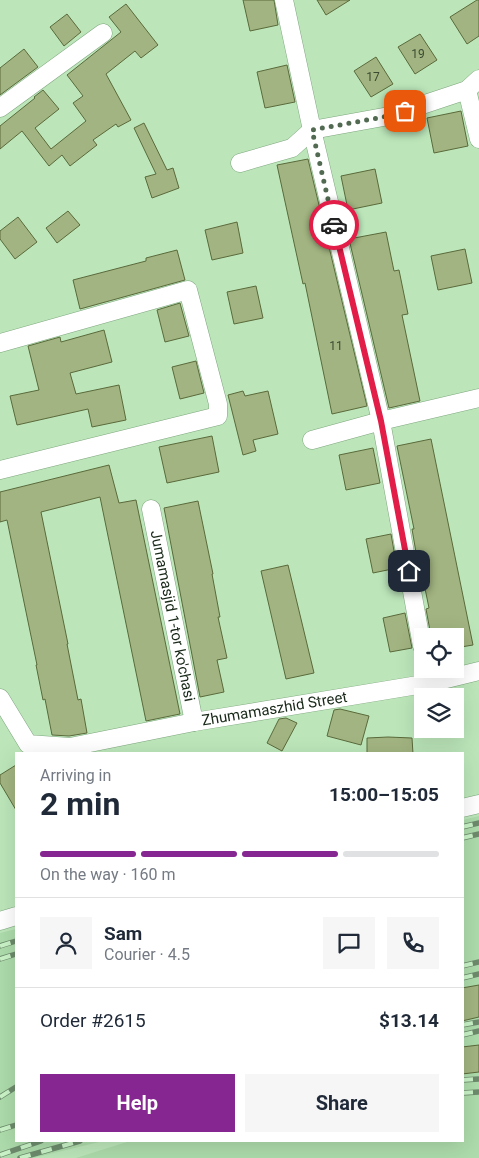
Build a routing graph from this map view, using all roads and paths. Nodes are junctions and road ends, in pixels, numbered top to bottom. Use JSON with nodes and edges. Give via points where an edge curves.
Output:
{"nodes":[{"id":1,"x":284,"y":0,"type":"edge"},
{"id":2,"x":103,"y":33,"type":"dead end"},
{"id":3,"x":473,"y":85,"type":"edge"},
{"id":4,"x":0,"y":108,"type":"edge"},
{"id":5,"x":312,"y":130,"type":"junction"},
{"id":6,"x":479,"y":139,"type":"edge"},
{"id":7,"x":240,"y":163,"type":"dead end"},
{"id":8,"x":0,"y":343,"type":"edge"},
{"id":9,"x":479,"y":398,"type":"edge"},
{"id":10,"x":381,"y":421,"type":"junction"},
{"id":11,"x":312,"y":440,"type":"dead end"},
{"id":12,"x":0,"y":470,"type":"edge"},
{"id":13,"x":150,"y":509,"type":"dead end"},
{"id":14,"x":419,"y":628,"type":"edge"},
{"id":15,"x":479,"y":671,"type":"edge"},
{"id":16,"x":464,"y":672,"type":"edge"},
{"id":17,"x":418,"y":678,"type":"edge"},
{"id":18,"x":0,"y":698,"type":"edge"},
{"id":19,"x":194,"y":722,"type":"junction"},
{"id":20,"x":72,"y":750,"type":"edge"},
{"id":21,"x":479,"y":804,"type":"edge"},
{"id":22,"x":464,"y":808,"type":"edge"},
{"id":23,"x":15,"y":916,"type":"edge"},
{"id":24,"x":0,"y":921,"type":"edge"}],
"edges":[{"from":1,"to":5,"type":"street"},
{"from":2,"to":4,"type":"street"},
{"from":3,"to":5,"type":"street","via":[[389,116]]},
{"from":3,"to":6,"type":"street"},
{"from":5,"to":7,"type":"street","via":[[292,148]]},
{"from":5,"to":10,"type":"street"},
{"from":8,"to":12,"type":"street","via":[[188,290],[218,404],[218,416]]},
{"from":9,"to":10,"type":"street"},
{"from":10,"to":11,"type":"street"},
{"from":10,"to":14,"type":"street"},
{"from":13,"to":19,"type":"street","name":"Jumamasjid 1-tor ko'chasi"},
{"from":15,"to":16,"type":"street","name":"Zhumamaszhid Street"},
{"from":17,"to":19,"type":"street","name":"Zhumamaszhid Street"},
{"from":18,"to":20,"type":"street","name":"Zhumamaszhid Street","via":[[28,744]]},
{"from":19,"to":20,"type":"street","name":"Zhumamaszhid Street"},
{"from":21,"to":22,"type":"street"},
{"from":23,"to":24,"type":"street"}]}
